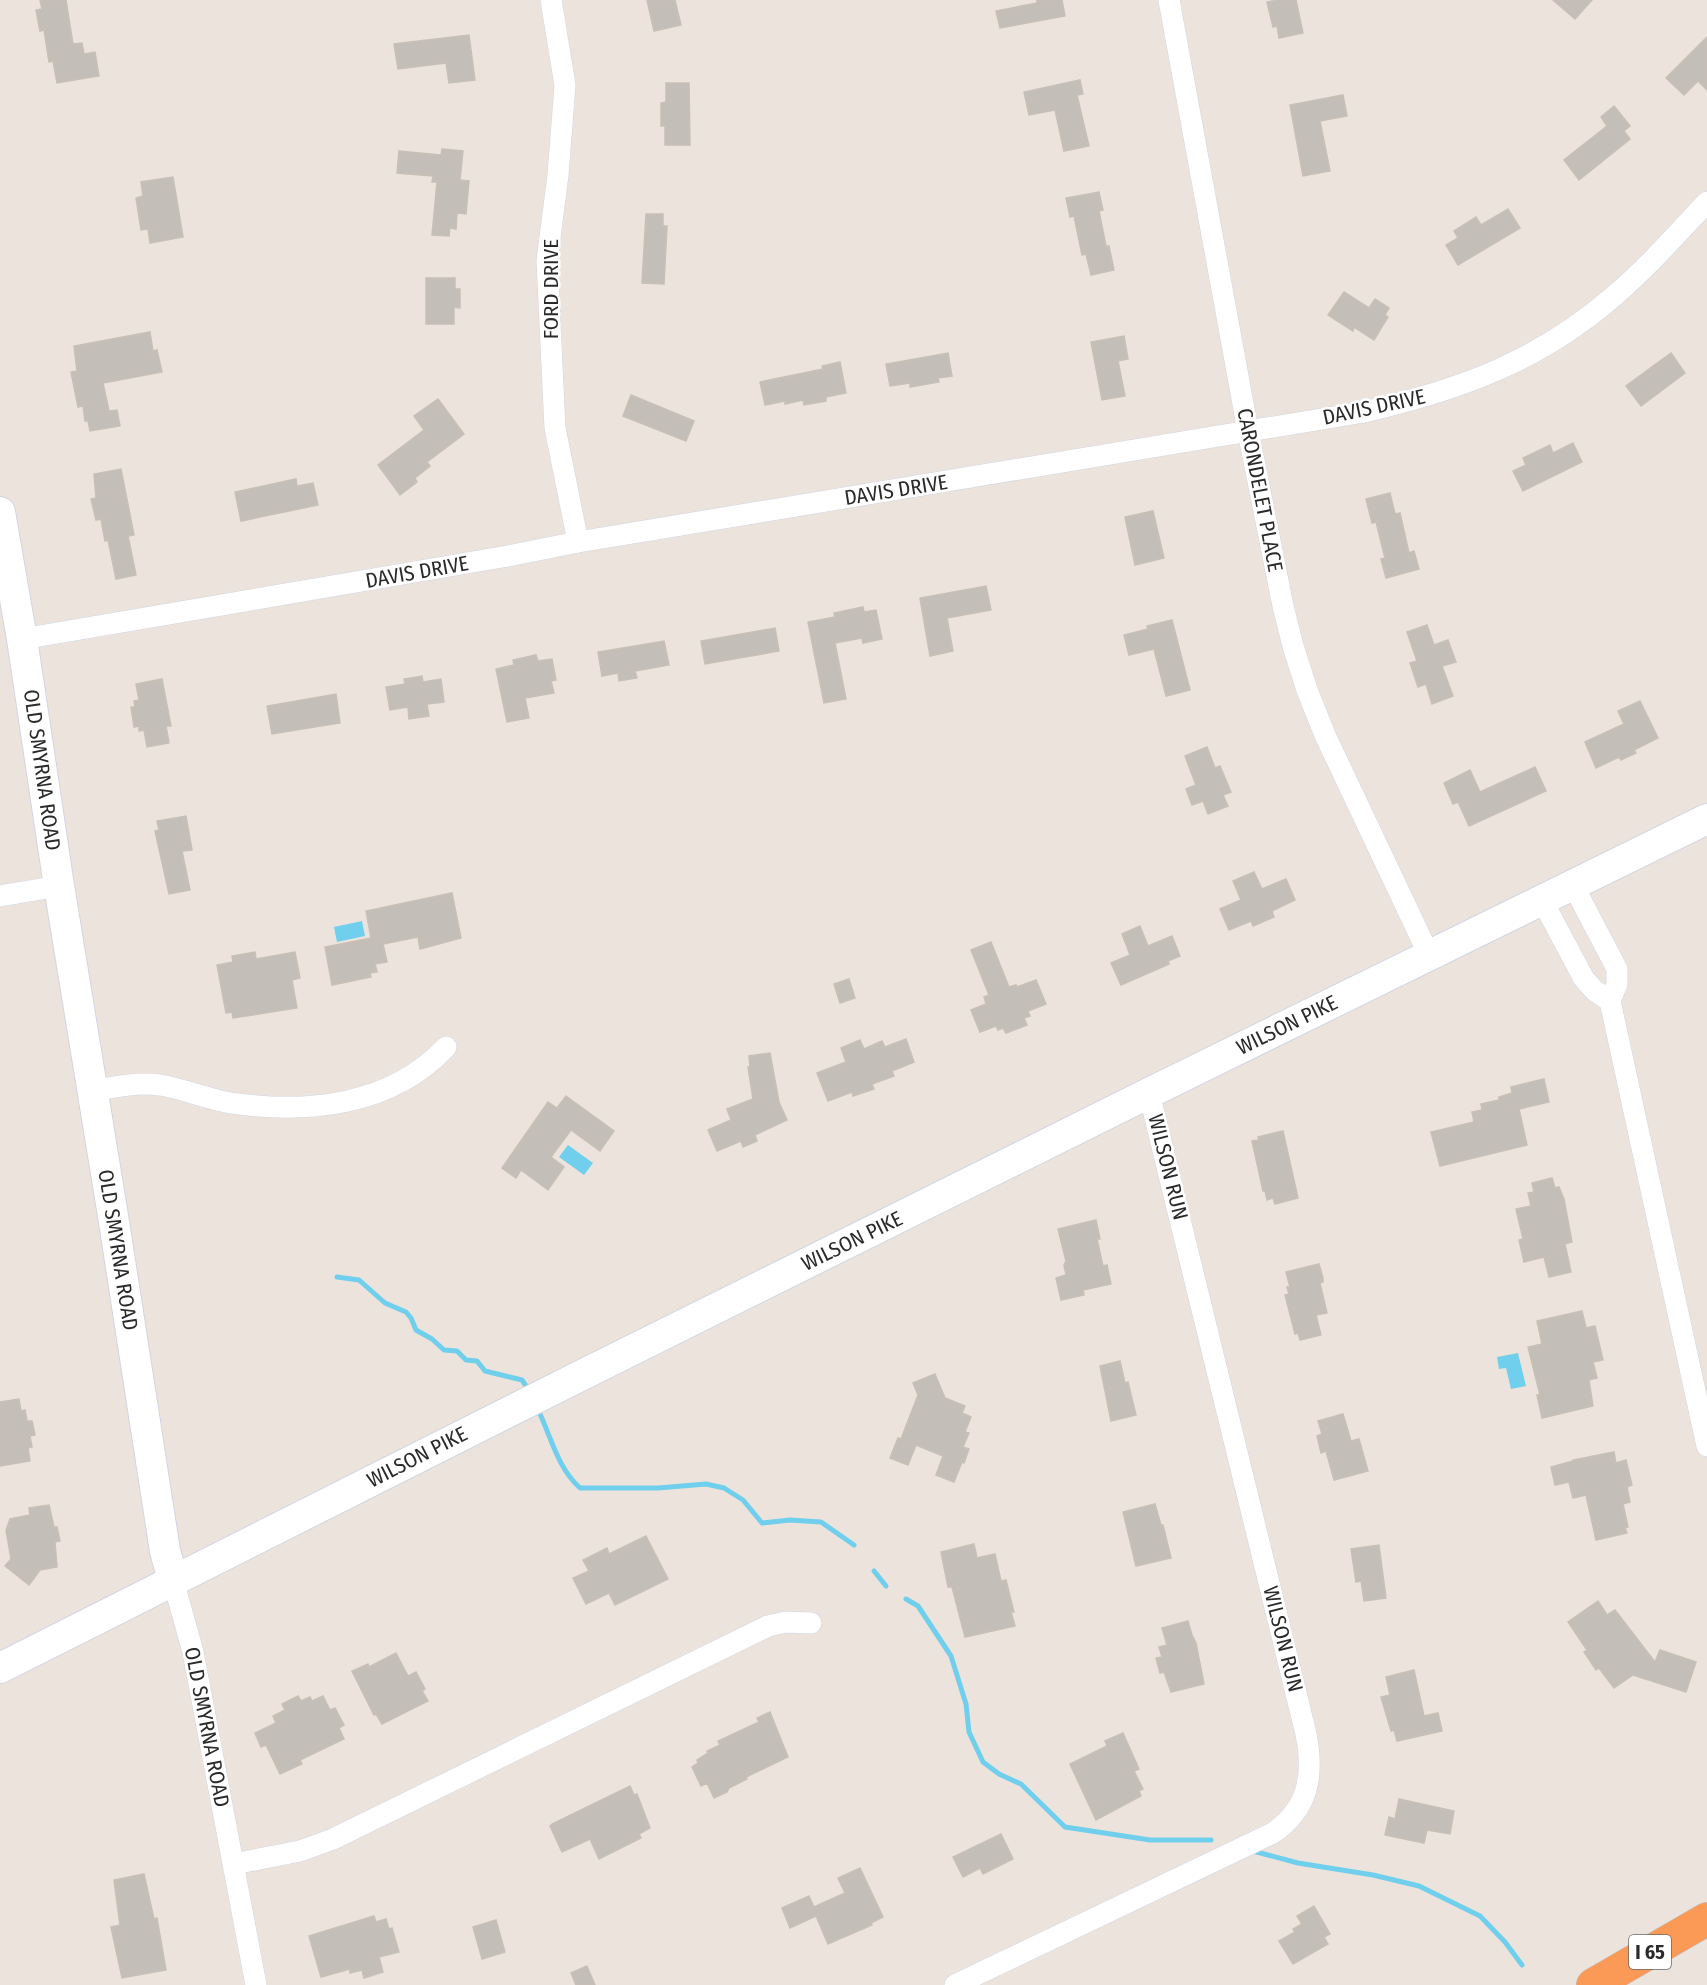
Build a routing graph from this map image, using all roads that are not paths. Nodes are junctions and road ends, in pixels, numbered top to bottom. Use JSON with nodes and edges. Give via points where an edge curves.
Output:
{"nodes":[{"id":1,"x":551,"y":0,"type":"edge"},
{"id":2,"x":1169,"y":0,"type":"edge"},
{"id":3,"x":1707,"y":202,"type":"edge"},
{"id":4,"x":1248,"y":431,"type":"junction"},
{"id":5,"x":0,"y":512,"type":"edge"},
{"id":6,"x":578,"y":542,"type":"junction"},
{"id":7,"x":22,"y":639,"type":"junction"},
{"id":8,"x":1707,"y":819,"type":"edge"},
{"id":9,"x":1572,"y":885,"type":"junction"},
{"id":10,"x":59,"y":886,"type":"junction"},
{"id":11,"x":0,"y":896,"type":"edge"},
{"id":12,"x":1542,"y":900,"type":"junction"},
{"id":13,"x":1429,"y":955,"type":"junction"},
{"id":14,"x":1610,"y":1001,"type":"junction"},
{"id":15,"x":446,"y":1047,"type":"dead end"},
{"id":16,"x":92,"y":1091,"type":"junction"},
{"id":17,"x":1149,"y":1093,"type":"junction"},
{"id":18,"x":1707,"y":1446,"type":"edge"},
{"id":19,"x":173,"y":1580,"type":"junction"},
{"id":20,"x":811,"y":1623,"type":"dead end"},
{"id":21,"x":0,"y":1668,"type":"edge"},
{"id":22,"x":234,"y":1864,"type":"junction"},
{"id":23,"x":1707,"y":1919,"type":"edge"},
{"id":24,"x":256,"y":1985,"type":"edge"},
{"id":25,"x":955,"y":1985,"type":"edge"},
{"id":26,"x":1593,"y":1985,"type":"edge"}],
"edges":[{"from":1,"to":6,"type":"street","name":"FORD DRIVE","via":[[565,85],[547,261],[555,428]]},
{"from":2,"to":4,"type":"street","name":"CARONDELET PLACE"},
{"from":3,"to":4,"type":"street","name":"DAVIS DRIVE","via":[[1615,295],[1532,354],[1481,378],[1420,399]]},
{"from":4,"to":6,"type":"street","name":"DAVIS DRIVE"},
{"from":4,"to":13,"type":"street","name":"CARONDELET PLACE","via":[[1283,606],[1307,690]]},
{"from":5,"to":7,"type":"main road","name":"OLD SMYRNA ROAD"},
{"from":6,"to":7,"type":"street","name":"DAVIS DRIVE"},
{"from":7,"to":10,"type":"main road","name":"OLD SMYRNA ROAD"},
{"from":8,"to":9,"type":"main road","name":"WILSON PIKE"},
{"from":9,"to":12,"type":"main road","name":"WILSON PIKE"},
{"from":9,"to":14,"type":"street","via":[[1617,969],[1617,984]]},
{"from":10,"to":11,"type":"street"},
{"from":10,"to":16,"type":"main road","name":"OLD SMYRNA ROAD"},
{"from":12,"to":13,"type":"main road","name":"WILSON PIKE"},
{"from":12,"to":14,"type":"street","via":[[1584,979]]},
{"from":13,"to":17,"type":"main road","name":"WILSON PIKE"},
{"from":14,"to":18,"type":"street"},
{"from":15,"to":16,"type":"street","via":[[431,1063],[395,1086],[321,1105],[262,1107],[228,1103],[158,1085]]},
{"from":16,"to":19,"type":"main road","name":"OLD SMYRNA ROAD","via":[[165,1551]]},
{"from":17,"to":19,"type":"main road","name":"WILSON PIKE"},
{"from":17,"to":25,"type":"street","name":"WILSON RUN","via":[[1310,1752],[1308,1784],[1298,1810],[1283,1827]]},
{"from":19,"to":21,"type":"main road","name":"WILSON PIKE"},
{"from":19,"to":22,"type":"street","name":"OLD SMYRNA ROAD","via":[[191,1642]]},
{"from":20,"to":22,"type":"street","via":[[768,1626],[333,1839],[300,1851]]},
{"from":22,"to":24,"type":"street","name":"OLD SMYRNA ROAD"},
{"from":23,"to":26,"type":"highway","number":"I 65"}]}
